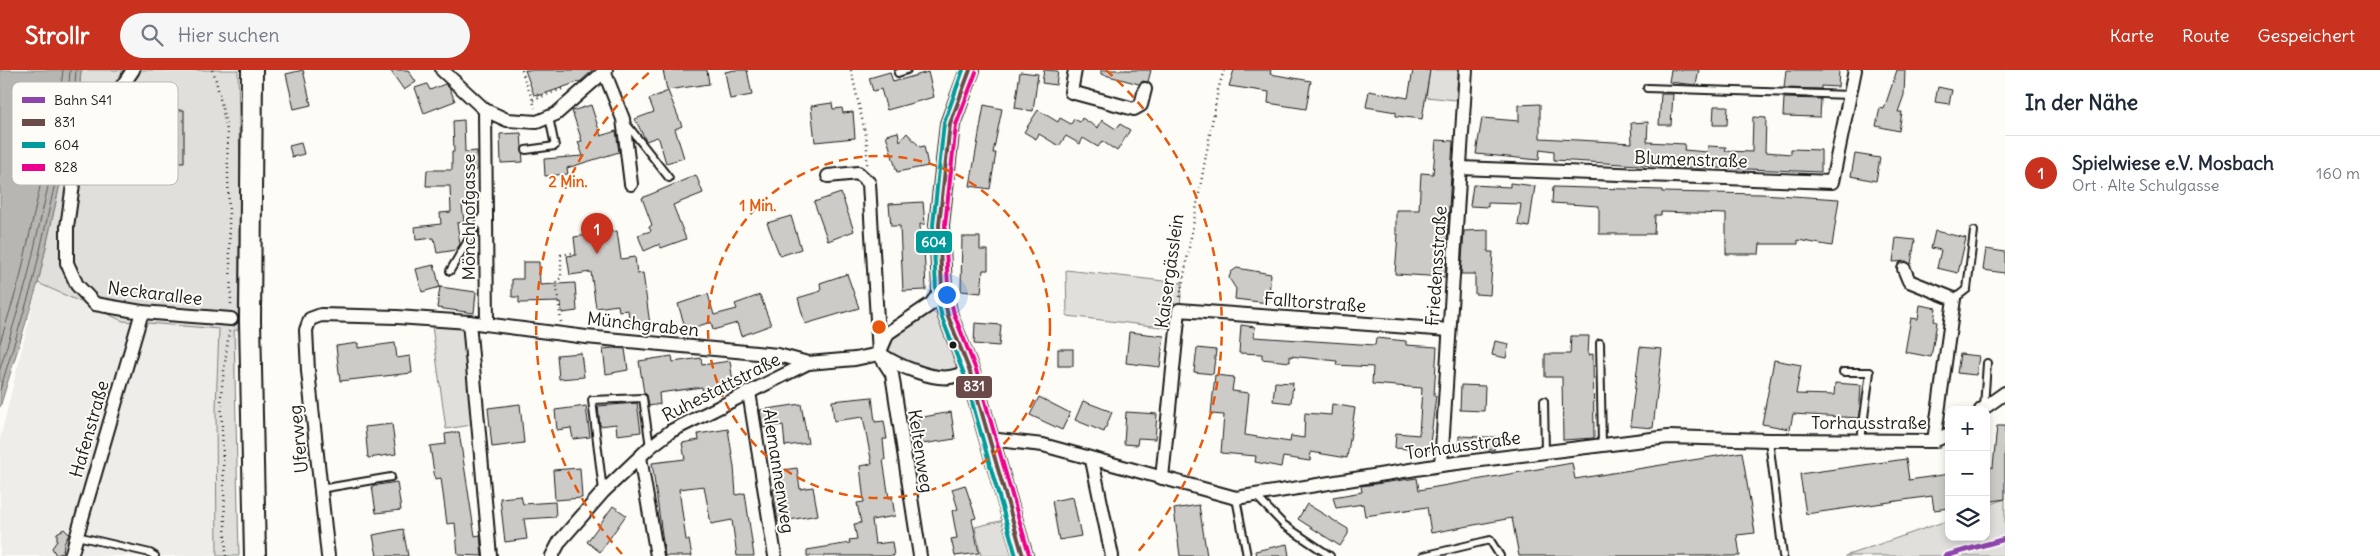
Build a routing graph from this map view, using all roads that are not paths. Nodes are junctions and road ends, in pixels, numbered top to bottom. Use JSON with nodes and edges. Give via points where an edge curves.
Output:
{"nodes":[{"id":1,"x":134,"y":70,"type":"edge"},
{"id":2,"x":252,"y":70,"type":"edge"},
{"id":3,"x":442,"y":70,"type":"edge"},
{"id":4,"x":907,"y":70,"type":"edge"},
{"id":5,"x":970,"y":70,"type":"edge"},
{"id":6,"x":1075,"y":70,"type":"edge"},
{"id":7,"x":1466,"y":70,"type":"edge"},
{"id":8,"x":1855,"y":70,"type":"edge"},
{"id":9,"x":605,"y":71,"type":"edge"},
{"id":10,"x":898,"y":73,"type":"dead end"},
{"id":11,"x":126,"y":82,"type":"edge"},
{"id":12,"x":1647,"y":88,"type":"dead end"},
{"id":13,"x":1145,"y":89,"type":"dead end"},
{"id":14,"x":1850,"y":95,"type":"junction"},
{"id":15,"x":485,"y":110,"type":"junction"},
{"id":16,"x":543,"y":119,"type":"junction"},
{"id":17,"x":623,"y":119,"type":"junction"},
{"id":18,"x":526,"y":150,"type":"dead end"},
{"id":19,"x":1460,"y":168,"type":"junction"},
{"id":20,"x":828,"y":176,"type":"dead end"},
{"id":21,"x":669,"y":178,"type":"dead end"},
{"id":22,"x":631,"y":184,"type":"dead end"},
{"id":23,"x":73,"y":185,"type":"edge"},
{"id":24,"x":486,"y":210,"type":"junction"},
{"id":25,"x":1974,"y":231,"type":"dead end"},
{"id":26,"x":1904,"y":269,"type":"dead end"},
{"id":27,"x":450,"y":271,"type":"dead end"},
{"id":28,"x":942,"y":289,"type":"junction"},
{"id":29,"x":1954,"y":299,"type":"junction"},
{"id":30,"x":1178,"y":310,"type":"joint"},
{"id":31,"x":142,"y":312,"type":"junction"},
{"id":32,"x":231,"y":319,"type":"dead end"},
{"id":33,"x":310,"y":319,"type":"joint"},
{"id":34,"x":469,"y":322,"type":"junction"},
{"id":35,"x":487,"y":324,"type":"junction"},
{"id":36,"x":1449,"y":330,"type":"junction"},
{"id":37,"x":1600,"y":343,"type":"dead end"},
{"id":38,"x":880,"y":354,"type":"junction"},
{"id":39,"x":808,"y":363,"type":"junction"},
{"id":40,"x":1987,"y":363,"type":"dead end"},
{"id":41,"x":970,"y":372,"type":"junction"},
{"id":42,"x":1843,"y":372,"type":"dead end"},
{"id":43,"x":749,"y":392,"type":"junction"},
{"id":44,"x":2005,"y":393,"type":"edge"},
{"id":45,"x":1544,"y":401,"type":"dead end"},
{"id":46,"x":1982,"y":406,"type":"edge"},
{"id":47,"x":1985,"y":406,"type":"edge"},
{"id":48,"x":1945,"y":436,"type":"edge"},
{"id":49,"x":989,"y":439,"type":"junction"},
{"id":50,"x":1769,"y":440,"type":"junction"},
{"id":51,"x":1861,"y":440,"type":"junction"},
{"id":52,"x":1934,"y":441,"type":"junction"},
{"id":53,"x":1602,"y":445,"type":"junction"},
{"id":54,"x":650,"y":447,"type":"junction"},
{"id":55,"x":1545,"y":452,"type":"junction"},
{"id":56,"x":640,"y":457,"type":"junction"},
{"id":57,"x":1092,"y":460,"type":"junction"},
{"id":58,"x":1442,"y":465,"type":"junction"},
{"id":59,"x":391,"y":477,"type":"dead end"},
{"id":60,"x":1162,"y":478,"type":"junction"},
{"id":61,"x":320,"y":489,"type":"junction"},
{"id":62,"x":603,"y":492,"type":"junction"},
{"id":63,"x":1255,"y":495,"type":"junction"},
{"id":64,"x":1236,"y":498,"type":"junction"},
{"id":65,"x":77,"y":536,"type":"junction"},
{"id":66,"x":71,"y":556,"type":"edge"},
{"id":67,"x":155,"y":556,"type":"edge"},
{"id":68,"x":255,"y":556,"type":"edge"},
{"id":69,"x":328,"y":556,"type":"edge"},
{"id":70,"x":490,"y":556,"type":"edge"},
{"id":71,"x":552,"y":556,"type":"edge"},
{"id":72,"x":657,"y":556,"type":"edge"},
{"id":73,"x":775,"y":556,"type":"edge"},
{"id":74,"x":920,"y":556,"type":"edge"},
{"id":75,"x":1023,"y":556,"type":"edge"},
{"id":76,"x":1112,"y":556,"type":"edge"},
{"id":77,"x":1247,"y":556,"type":"edge"},
{"id":78,"x":1330,"y":556,"type":"edge"},
{"id":79,"x":1423,"y":556,"type":"edge"},
{"id":80,"x":1500,"y":556,"type":"edge"},
{"id":81,"x":1783,"y":556,"type":"edge"}],
"edges":[{"from":1,"to":11,"type":"street","name":"Neckarallee"},
{"from":2,"to":68,"type":"main road","via":[[250,321]]},
{"from":3,"to":15,"type":"street"},
{"from":4,"to":10,"type":"lane"},
{"from":5,"to":28,"type":"street","via":[[950,124],[939,225]]},
{"from":6,"to":13,"type":"street","via":[[1071,92],[1121,106],[1134,109],[1141,105]]},
{"from":7,"to":19,"type":"street","name":"Friedensstraße"},
{"from":8,"to":14,"type":"street","name":"Blumenstraße"},
{"from":9,"to":16,"type":"street","via":[[556,114]]},
{"from":9,"to":17,"type":"street"},
{"from":12,"to":14,"type":"lane"},
{"from":14,"to":19,"type":"street","name":"Blumenstraße","via":[[1832,182]]},
{"from":15,"to":16,"type":"street","via":[[507,120]]},
{"from":15,"to":24,"type":"street","name":"Mönchhofgasse"},
{"from":16,"to":18,"type":"lane","via":[[555,146]]},
{"from":17,"to":21,"type":"lane"},
{"from":17,"to":22,"type":"street"},
{"from":19,"to":36,"type":"street","name":"Friedensstraße"},
{"from":20,"to":38,"type":"street","via":[[853,172],[862,175],[869,183]]},
{"from":23,"to":31,"type":"street","name":"Neckarallee","via":[[66,226],[67,264],[77,285],[94,304]]},
{"from":24,"to":27,"type":"lane"},
{"from":24,"to":35,"type":"street","name":"Mönchhofgasse"},
{"from":25,"to":29,"type":"lane","via":[[1967,289]]},
{"from":26,"to":29,"type":"street","via":[[1909,281]]},
{"from":28,"to":38,"type":"street","via":[[932,304],[888,333]]},
{"from":28,"to":41,"type":"street","via":[[948,316]]},
{"from":29,"to":52,"type":"street"},
{"from":30,"to":36,"type":"street","name":"Falltorstraße"},
{"from":30,"to":60,"type":"street","name":"Kaisergässlein"},
{"from":31,"to":32,"type":"street","name":"Neckarallee"},
{"from":31,"to":65,"type":"street","name":"Hafenstraße"},
{"from":33,"to":34,"type":"street","name":"Münchgraben","via":[[321,315],[397,316]]},
{"from":33,"to":61,"type":"street","name":"Uferweg","via":[[306,330],[308,371]]},
{"from":34,"to":35,"type":"street","name":"Münchgraben"},
{"from":34,"to":70,"type":"street"},
{"from":35,"to":39,"type":"street","name":"Münchgraben","via":[[778,355]]},
{"from":36,"to":58,"type":"street","name":"Friedensstraße"},
{"from":37,"to":53,"type":"lane"},
{"from":38,"to":39,"type":"street","name":"Münchgraben"},
{"from":38,"to":41,"type":"street","via":[[934,376],[950,378]]},
{"from":38,"to":74,"type":"street","name":"Keltenweg","via":[[892,374]]},
{"from":39,"to":43,"type":"street","name":"Ruhestattstraße"},
{"from":40,"to":46,"type":"lane"},
{"from":41,"to":49,"type":"street"},
{"from":42,"to":51,"type":"lane","via":[[1870,372]]},
{"from":43,"to":54,"type":"street","name":"Ruhestattstraße","via":[[679,426]]},
{"from":43,"to":73,"type":"street","name":"Alemannenweg"},
{"from":44,"to":47,"type":"street"},
{"from":45,"to":55,"type":"lane"},
{"from":48,"to":52,"type":"street","name":"Torhausstraße"},
{"from":49,"to":57,"type":"street","name":"Torhausstraße","via":[[1042,445]]},
{"from":49,"to":75,"type":"street"},
{"from":50,"to":51,"type":"street","name":"Torhausstraße"},
{"from":50,"to":53,"type":"street","name":"Torhausstraße","via":[[1668,436]]},
{"from":50,"to":81,"type":"lane"},
{"from":51,"to":52,"type":"street","name":"Torhausstraße"},
{"from":53,"to":55,"type":"street","name":"Torhausstraße"},
{"from":54,"to":56,"type":"street","name":"Ruhestattstraße"},
{"from":54,"to":62,"type":"lane","via":[[642,398],[592,400]]},
{"from":55,"to":58,"type":"street","name":"Torhausstraße"},
{"from":56,"to":62,"type":"street","name":"Ruhestattstraße"},
{"from":56,"to":72,"type":"street"},
{"from":57,"to":60,"type":"street","name":"Torhausstraße"},
{"from":57,"to":76,"type":"street"},
{"from":58,"to":63,"type":"street","name":"Torhausstraße"},
{"from":59,"to":61,"type":"lane"},
{"from":60,"to":64,"type":"street","name":"Torhausstraße"},
{"from":61,"to":69,"type":"street","name":"Uferweg"},
{"from":62,"to":71,"type":"street","name":"Ruhestattstraße","via":[[560,541]]},
{"from":63,"to":64,"type":"street","name":"Torhausstraße"},
{"from":63,"to":78,"type":"lane","via":[[1284,525]]},
{"from":64,"to":77,"type":"lane"},
{"from":65,"to":66,"type":"street","name":"Hafenstraße"},
{"from":65,"to":67,"type":"lane"},
{"from":79,"to":80,"type":"lane","via":[[1490,540]]}]}
